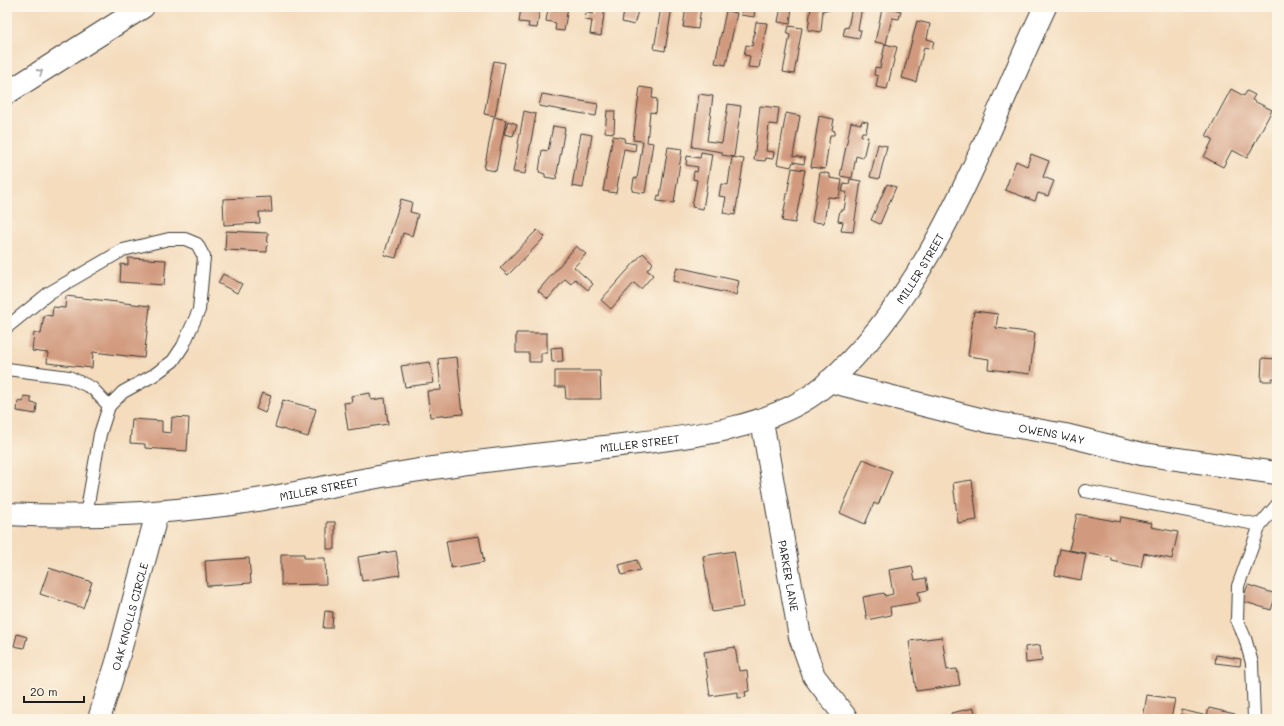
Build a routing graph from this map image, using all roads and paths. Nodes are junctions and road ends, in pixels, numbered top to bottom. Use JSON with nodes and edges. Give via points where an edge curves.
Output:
{"nodes":[{"id":1,"x":144,"y":7,"type":"edge"},
{"id":2,"x":1045,"y":7,"type":"edge"},
{"id":3,"x":7,"y":93,"type":"edge"},
{"id":4,"x":7,"y":327,"type":"edge"},
{"id":5,"x":7,"y":369,"type":"edge"},
{"id":6,"x":829,"y":381,"type":"junction"},
{"id":7,"x":110,"y":406,"type":"junction"},
{"id":8,"x":762,"y":421,"type":"junction"},
{"id":9,"x":1277,"y":473,"type":"edge"},
{"id":10,"x":1085,"y":491,"type":"dead end"},
{"id":11,"x":1277,"y":505,"type":"edge"},
{"id":12,"x":157,"y":513,"type":"junction"},
{"id":13,"x":7,"y":514,"type":"edge"},
{"id":14,"x":86,"y":515,"type":"junction"},
{"id":15,"x":1260,"y":525,"type":"junction"},
{"id":16,"x":100,"y":719,"type":"edge"},
{"id":17,"x":847,"y":719,"type":"edge"},
{"id":18,"x":1254,"y":719,"type":"edge"}],
"edges":[{"from":3,"to":1,"type":"main road","one_way":true},
{"from":2,"to":6,"type":"main road","name":"MILLER STREET","via":[[980,152],[929,255],[873,336]]},
{"from":4,"to":7,"type":"lane","via":[[48,293],[123,250],[169,239],[185,239],[197,244],[204,257],[199,310],[183,346],[173,361],[123,392]]},
{"from":5,"to":7,"type":"lane","via":[[69,377],[92,388]]},
{"from":6,"to":8,"type":"main road","name":"MILLER STREET","via":[[814,393]]},
{"from":6,"to":9,"type":"main road","name":"OWENS WAY","via":[[991,422],[1065,435],[1142,454]]},
{"from":7,"to":14,"type":"lane","via":[[100,434]]},
{"from":8,"to":12,"type":"main road","name":"MILLER STREET","via":[[681,438],[408,472],[234,504]]},
{"from":8,"to":17,"type":"main road","name":"PARKER LANE","via":[[800,636],[814,676]]},
{"from":10,"to":15,"type":"lane"},
{"from":11,"to":15,"type":"lane"},
{"from":12,"to":14,"type":"main road","name":"MILLER STREET"},
{"from":12,"to":16,"type":"main road","name":"OAK KNOLLS CIRCLE"},
{"from":13,"to":14,"type":"main road","name":"MILLER STREET"},
{"from":15,"to":18,"type":"lane","via":[[1238,586],[1237,620],[1252,663]]}]}
